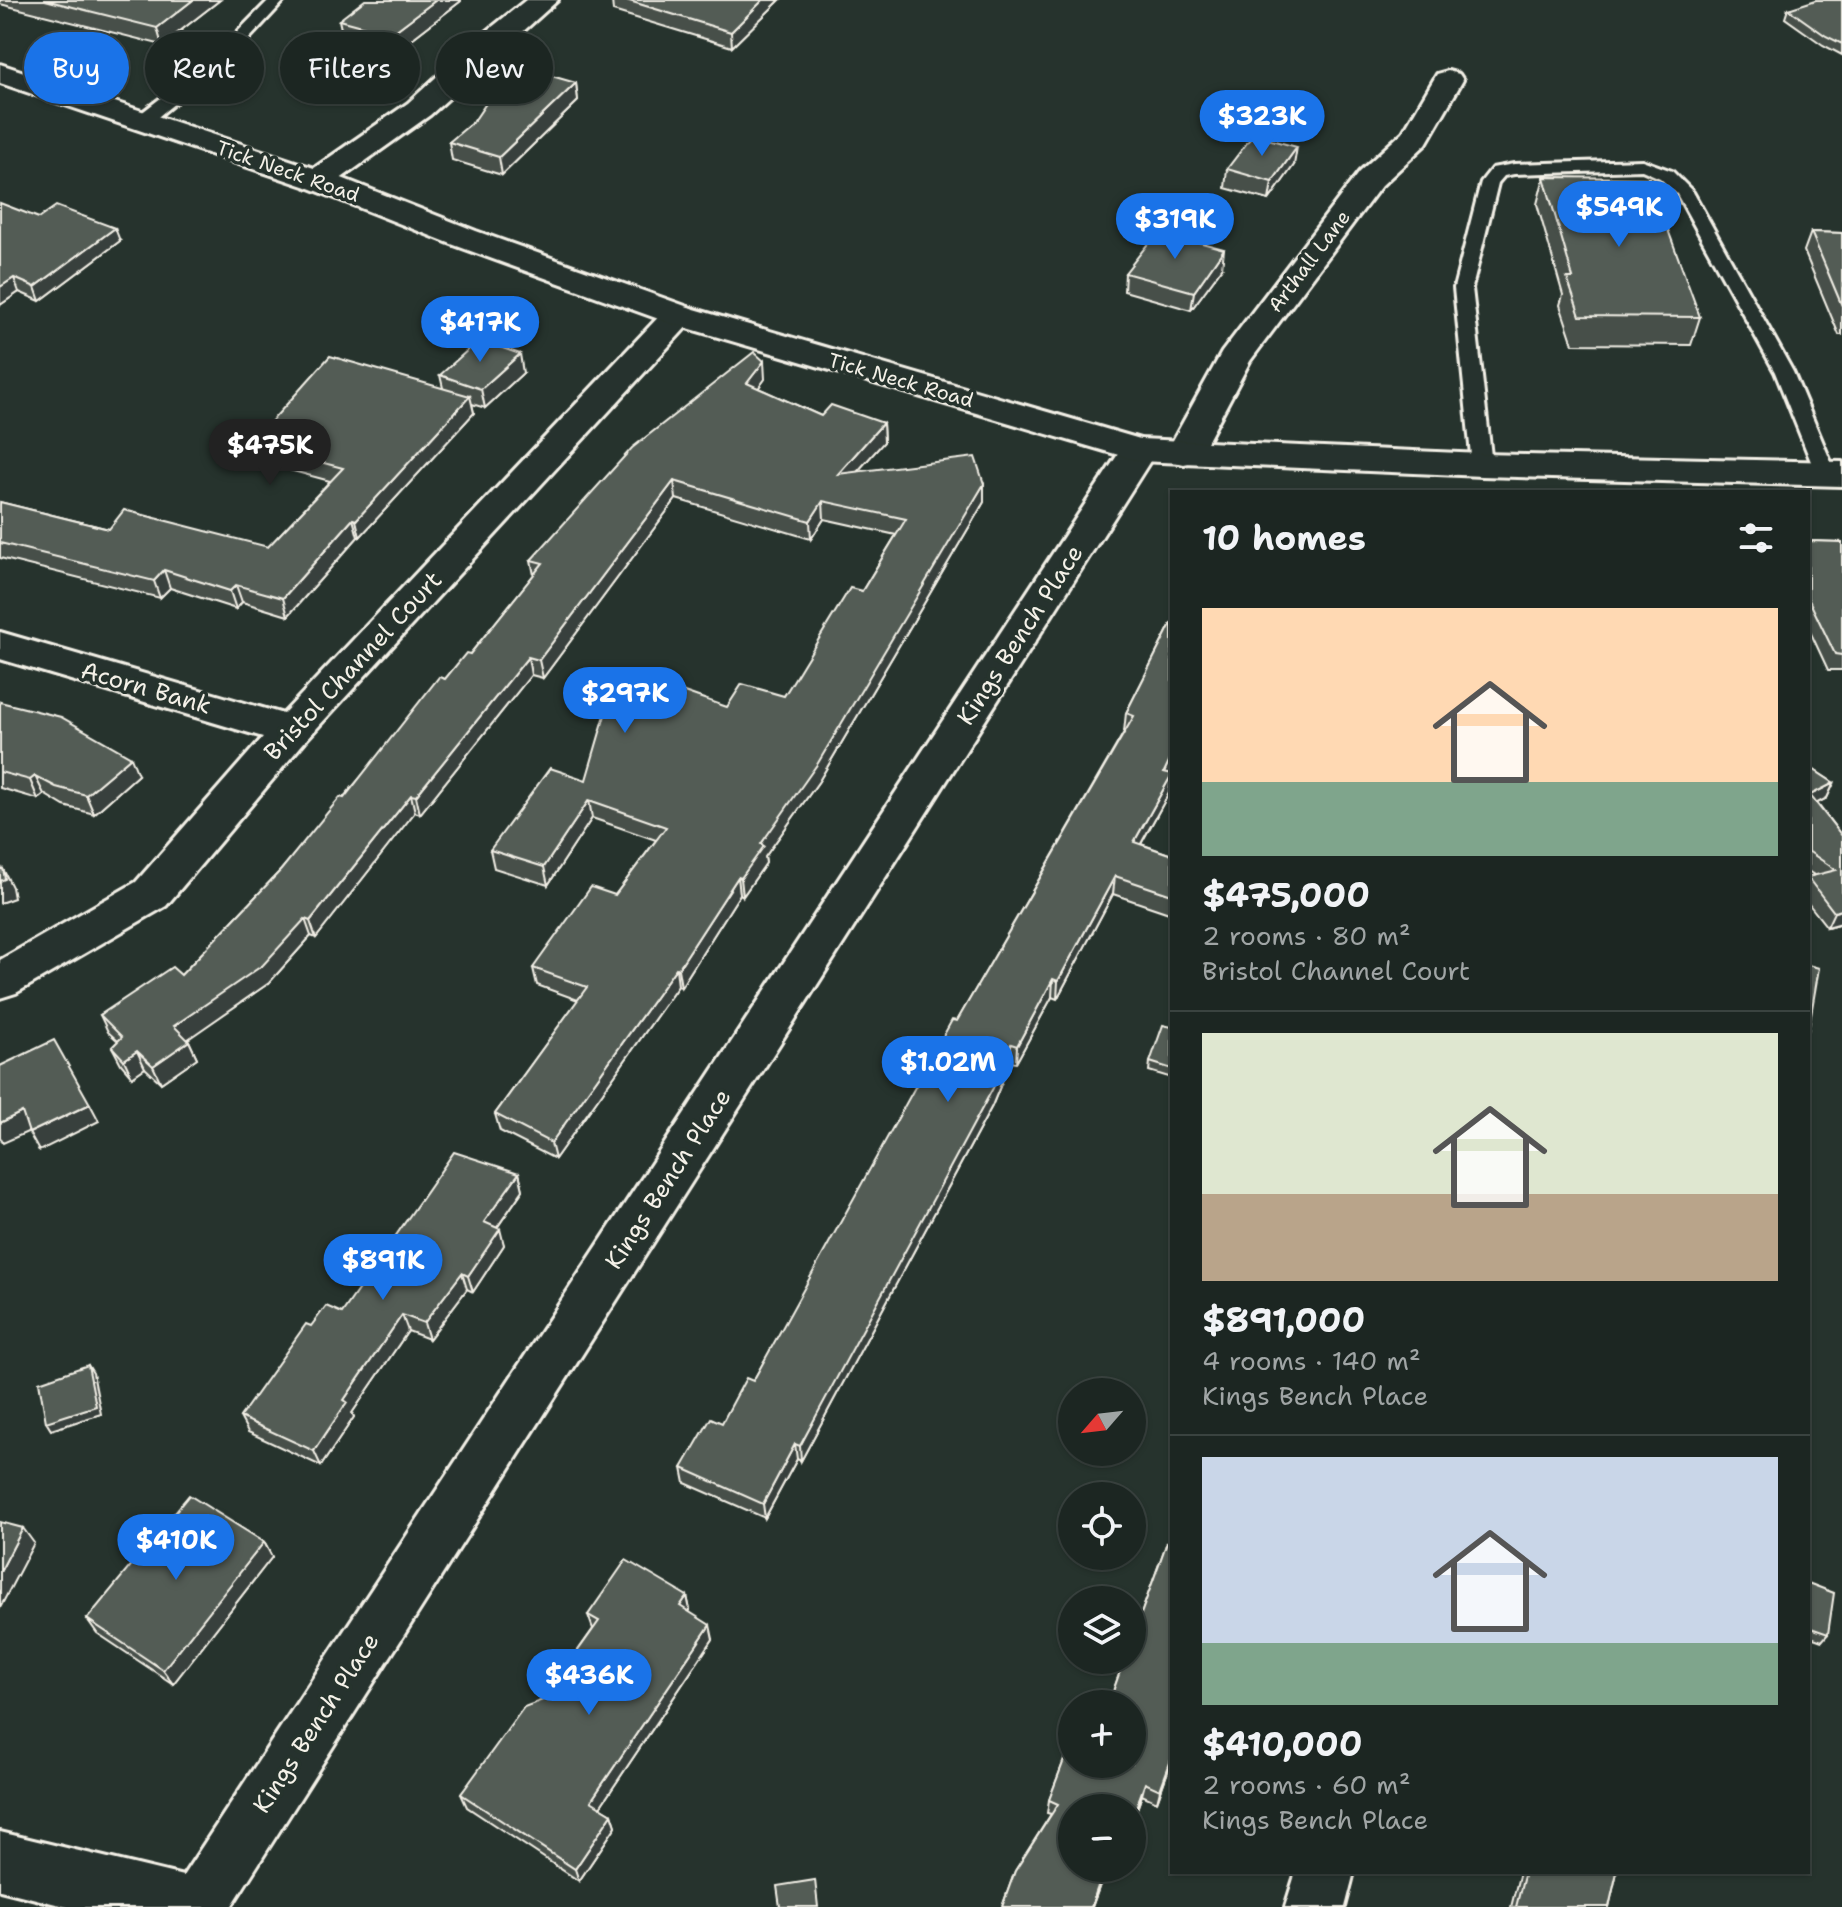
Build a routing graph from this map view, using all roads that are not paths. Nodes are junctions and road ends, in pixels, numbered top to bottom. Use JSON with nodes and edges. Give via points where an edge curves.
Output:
{"nodes":[{"id":1,"x":277,"y":0,"type":"edge"},
{"id":2,"x":544,"y":0,"type":"edge"},
{"id":3,"x":0,"y":73,"type":"edge"},
{"id":4,"x":1448,"y":80,"type":"dead end"},
{"id":5,"x":142,"y":121,"type":"junction"},
{"id":6,"x":318,"y":180,"type":"junction"},
{"id":7,"x":679,"y":315,"type":"junction"},
{"id":8,"x":1162,"y":452,"type":"junction"},
{"id":9,"x":1482,"y":465,"type":"junction"},
{"id":10,"x":1834,"y":474,"type":"edge"},
{"id":11,"x":0,"y":645,"type":"edge"},
{"id":12,"x":291,"y":731,"type":"junction"},
{"id":13,"x":0,"y":981,"type":"edge"},
{"id":14,"x":0,"y":1861,"type":"edge"},
{"id":15,"x":1324,"y":1874,"type":"edge"},
{"id":16,"x":190,"y":1907,"type":"edge"},
{"id":17,"x":197,"y":1907,"type":"edge"},
{"id":18,"x":1315,"y":1907,"type":"edge"}],
"edges":[{"from":1,"to":5,"type":"lane","via":[[196,81]]},
{"from":2,"to":6,"type":"street","via":[[419,109]]},
{"from":3,"to":5,"type":"street","name":"Tick Neck Road"},
{"from":4,"to":8,"type":"street","name":"Arthall Lane","via":[[1415,137],[1370,179]]},
{"from":5,"to":6,"type":"street","name":"Tick Neck Road"},
{"from":6,"to":7,"type":"street","name":"Tick Neck Road"},
{"from":7,"to":8,"type":"street","name":"Tick Neck Road"},
{"from":7,"to":12,"type":"street","name":"Bristol Channel Court"},
{"from":8,"to":9,"type":"street","name":"Tick Neck Road"},
{"from":8,"to":17,"type":"street","name":"Kings Bench Place"},
{"from":9,"to":10,"type":"street","name":"Tick Neck Road"},
{"from":9,"to":10,"type":"lane","via":[[1463,288],[1490,182],[1498,172],[1514,169],[1642,165],[1669,174],[1684,192]]},
{"from":11,"to":12,"type":"street","name":"Acorn Bank"},
{"from":12,"to":13,"type":"street","name":"Bristol Channel Court","via":[[151,894]]},
{"from":14,"to":16,"type":"street"},
{"from":15,"to":18,"type":"street"}]}
